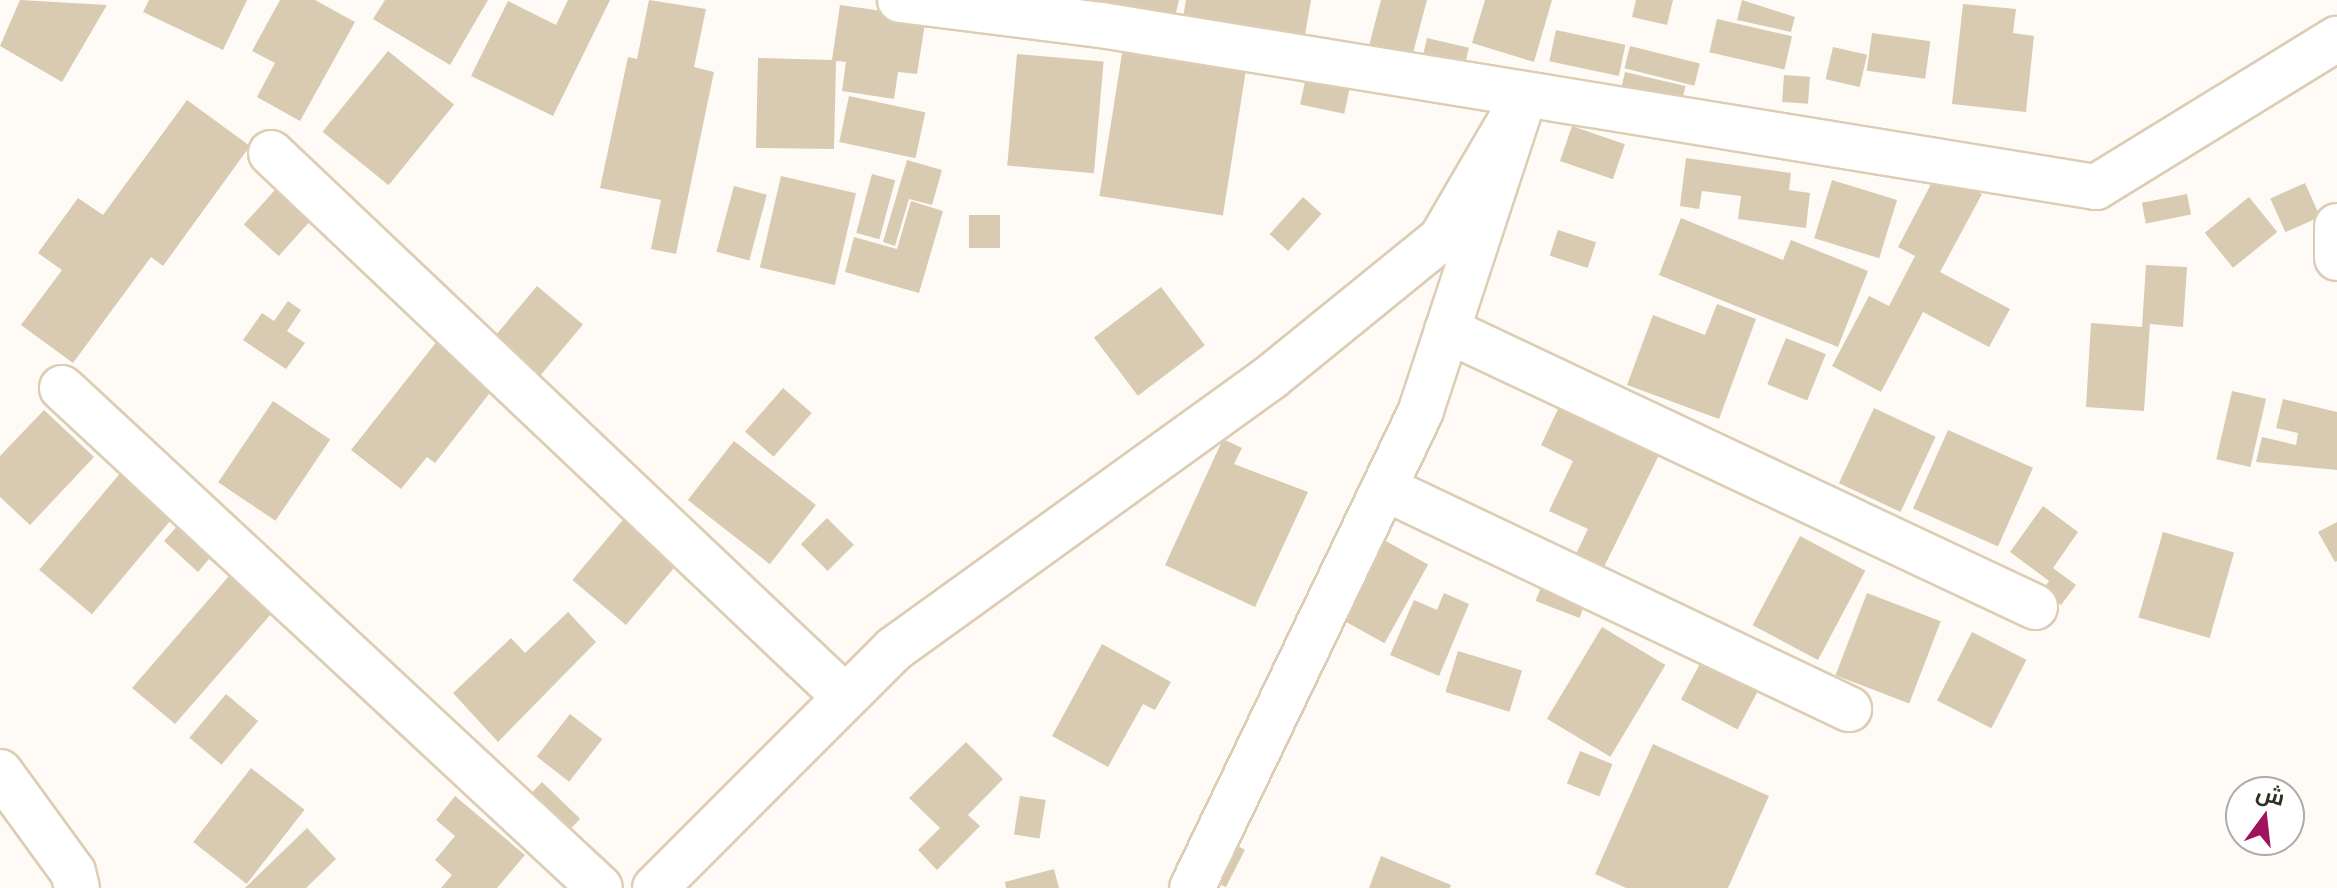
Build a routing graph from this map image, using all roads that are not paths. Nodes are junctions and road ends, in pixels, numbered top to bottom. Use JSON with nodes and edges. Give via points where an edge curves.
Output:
{"nodes":[{"id":1,"x":900,"y":0,"type":"edge"},
{"id":2,"x":2337,"y":39,"type":"edge"},
{"id":3,"x":1524,"y":97,"type":"junction"},
{"id":4,"x":271,"y":153,"type":"dead end"},
{"id":5,"x":2337,"y":226,"type":"edge"},
{"id":6,"x":2337,"y":258,"type":"edge"},
{"id":7,"x":1447,"y":330,"type":"junction"},
{"id":8,"x":62,"y":388,"type":"dead end"},
{"id":9,"x":1384,"y":488,"type":"junction"},
{"id":10,"x":2035,"y":607,"type":"dead end"},
{"id":11,"x":845,"y":697,"type":"junction"},
{"id":12,"x":1849,"y":709,"type":"dead end"},
{"id":13,"x":0,"y":772,"type":"edge"},
{"id":14,"x":77,"y":888,"type":"edge"},
{"id":15,"x":600,"y":888,"type":"edge"},
{"id":16,"x":655,"y":888,"type":"edge"},
{"id":17,"x":1192,"y":888,"type":"edge"}],
"edges":[{"from":1,"to":3,"type":"street","via":[[1101,25]]},
{"from":2,"to":3,"type":"street","via":[[2096,187]]},
{"from":3,"to":7,"type":"street"},
{"from":3,"to":11,"type":"street","via":[[1441,239],[1271,377],[894,649]]},
{"from":4,"to":11,"type":"street"},
{"from":5,"to":6,"type":"street"},
{"from":7,"to":9,"type":"street","via":[[1421,411]]},
{"from":7,"to":10,"type":"street"},
{"from":8,"to":15,"type":"street"},
{"from":9,"to":12,"type":"street"},
{"from":9,"to":17,"type":"street"},
{"from":11,"to":16,"type":"street"},
{"from":13,"to":14,"type":"street","via":[[73,872]]}]}
